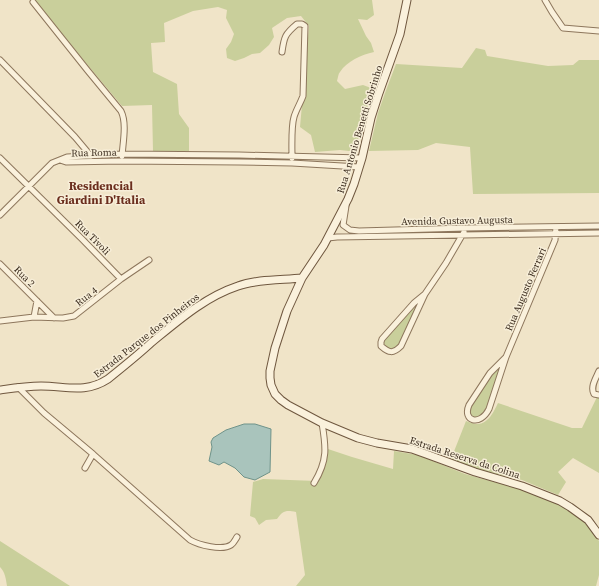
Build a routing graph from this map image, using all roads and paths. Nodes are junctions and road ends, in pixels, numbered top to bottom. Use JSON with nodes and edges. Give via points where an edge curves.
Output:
{"nodes":[{"id":1,"x":407,"y":0,"type":"edge"},
{"id":2,"x":545,"y":0,"type":"edge"},
{"id":3,"x":33,"y":2,"type":"dead end"},
{"id":4,"x":599,"y":31,"type":"edge"},
{"id":5,"x":282,"y":52,"type":"dead end"},
{"id":6,"x":0,"y":60,"type":"edge"},
{"id":7,"x":122,"y":154,"type":"junction"},
{"id":8,"x":90,"y":155,"type":"junction"},
{"id":9,"x":239,"y":155,"type":"junction"},
{"id":10,"x":292,"y":156,"type":"junction"},
{"id":11,"x":0,"y":158,"type":"edge"},
{"id":12,"x":362,"y":158,"type":"junction"},
{"id":13,"x":60,"y":160,"type":"junction"},
{"id":14,"x":92,"y":161,"type":"junction"},
{"id":15,"x":122,"y":161,"type":"junction"},
{"id":16,"x":239,"y":162,"type":"junction"},
{"id":17,"x":292,"y":163,"type":"junction"},
{"id":18,"x":359,"y":166,"type":"junction"},
{"id":19,"x":29,"y":187,"type":"junction"},
{"id":20,"x":348,"y":200,"type":"junction"},
{"id":21,"x":0,"y":215,"type":"edge"},
{"id":22,"x":599,"y":226,"type":"edge"},
{"id":23,"x":556,"y":227,"type":"junction"},
{"id":24,"x":466,"y":228,"type":"junction"},
{"id":25,"x":599,"y":233,"type":"edge"},
{"id":26,"x":463,"y":234,"type":"junction"},
{"id":27,"x":556,"y":234,"type":"junction"},
{"id":28,"x":328,"y":238,"type":"junction"},
{"id":29,"x":149,"y":260,"type":"dead end"},
{"id":30,"x":0,"y":264,"type":"edge"},
{"id":31,"x":302,"y":278,"type":"junction"},
{"id":32,"x":121,"y":279,"type":"junction"},
{"id":33,"x":425,"y":294,"type":"junction"},
{"id":34,"x":37,"y":301,"type":"junction"},
{"id":35,"x":34,"y":317,"type":"junction"},
{"id":36,"x":54,"y":318,"type":"junction"},
{"id":37,"x":0,"y":321,"type":"edge"},
{"id":38,"x":506,"y":357,"type":"junction"},
{"id":39,"x":599,"y":371,"type":"edge"},
{"id":40,"x":18,"y":387,"type":"junction"},
{"id":41,"x":0,"y":390,"type":"edge"},
{"id":42,"x":599,"y":395,"type":"edge"},
{"id":43,"x":322,"y":422,"type":"junction"},
{"id":44,"x":93,"y":454,"type":"junction"},
{"id":45,"x":85,"y":468,"type":"dead end"},
{"id":46,"x":314,"y":483,"type":"dead end"},
{"id":47,"x":599,"y":535,"type":"edge"},
{"id":48,"x":237,"y":537,"type":"dead end"}],
"edges":[{"from":1,"to":12,"type":"street","name":"Rua Antonio Benetti Sobrinho","via":[[400,34],[379,93]]},
{"from":2,"to":4,"type":"street","via":[[563,28]]},
{"from":3,"to":7,"type":"street","via":[[124,116]]},
{"from":5,"to":10,"type":"street","via":[[286,35],[297,24],[305,26],[302,96],[294,116]]},
{"from":6,"to":8,"type":"street"},
{"from":7,"to":8,"type":"street","name":"Rua Roma"},
{"from":7,"to":9,"type":"street","name":"Rua Roma"},
{"from":7,"to":15,"type":"street"},
{"from":8,"to":13,"type":"street","name":"Rua Roma"},
{"from":8,"to":14,"type":"street"},
{"from":9,"to":10,"type":"street","name":"Rua Roma"},
{"from":9,"to":16,"type":"street"},
{"from":10,"to":12,"type":"street","name":"Rua Roma"},
{"from":10,"to":17,"type":"street"},
{"from":11,"to":19,"type":"street","name":"Rua Tivoli"},
{"from":12,"to":18,"type":"street","name":"Rua Antonio Benetti Sobrinho"},
{"from":13,"to":14,"type":"street","name":"Rua Roma"},
{"from":13,"to":19,"type":"street","via":[[52,163]]},
{"from":14,"to":15,"type":"street","name":"Rua Roma"},
{"from":15,"to":16,"type":"street","name":"Rua Roma"},
{"from":16,"to":17,"type":"street","name":"Rua Roma"},
{"from":17,"to":18,"type":"street","name":"Rua Roma"},
{"from":18,"to":20,"type":"street","name":"Rua Antonio Benetti Sobrinho"},
{"from":19,"to":21,"type":"street"},
{"from":19,"to":32,"type":"street","name":"Rua Tivoli"},
{"from":20,"to":24,"type":"street","name":"Avenida Gustavo Augusta","via":[[343,225],[350,230]]},
{"from":20,"to":28,"type":"street","name":"Rua Antonio Benetti Sobrinho"},
{"from":22,"to":23,"type":"street","name":"Avenida Gustavo Augusta"},
{"from":23,"to":24,"type":"street","name":"Avenida Gustavo Augusta"},
{"from":23,"to":27,"type":"street","name":"Rua Augusto Ferrari"},
{"from":24,"to":26,"type":"street"},
{"from":25,"to":27,"type":"street","name":"Avenida Gustavo Augusta"},
{"from":26,"to":27,"type":"street","name":"Avenida Gustavo Augusta"},
{"from":26,"to":28,"type":"street","name":"Avenida Gustavo Augusta"},
{"from":26,"to":33,"type":"street"},
{"from":27,"to":38,"type":"street","name":"Rua Augusto Ferrari"},
{"from":28,"to":31,"type":"street","name":"Rua Antonio Benetti Sobrinho"},
{"from":29,"to":32,"type":"street","name":"Rua 4"},
{"from":30,"to":34,"type":"street","name":"Rua 2"},
{"from":31,"to":40,"type":"street","name":"Estrada Parque dos Pinheiros","via":[[251,282],[223,292],[184,315],[108,379],[94,387]]},
{"from":31,"to":43,"type":"street","name":"Estrada Reserva da Colina","via":[[287,311],[275,348],[270,378],[271,385],[281,400]]},
{"from":32,"to":36,"type":"street","name":"Rua 4","via":[[74,316]]},
{"from":33,"to":33,"type":"street","via":[[382,340],[382,346],[388,351],[394,352],[401,346]]},
{"from":34,"to":35,"type":"street","name":"Rua 2"},
{"from":34,"to":36,"type":"street","name":"Rua 2"},
{"from":35,"to":36,"type":"street","name":"Rua 4"},
{"from":35,"to":37,"type":"street","name":"Rua 4"},
{"from":38,"to":38,"type":"street","name":"Rua Augusto Ferrari","via":[[490,374],[469,405],[467,414],[472,420],[480,419],[489,409]]},
{"from":39,"to":42,"type":"street","via":[[592,388],[594,394]]},
{"from":40,"to":41,"type":"street","name":"Estrada Parque dos Pinheiros"},
{"from":40,"to":44,"type":"street","via":[[44,413]]},
{"from":43,"to":46,"type":"street","via":[[325,457]]},
{"from":43,"to":47,"type":"street","name":"Estrada Reserva da Colina","via":[[358,438],[412,449],[560,501],[588,520]]},
{"from":44,"to":45,"type":"street"},
{"from":44,"to":48,"type":"street","via":[[196,543],[223,548],[233,543]]}]}
